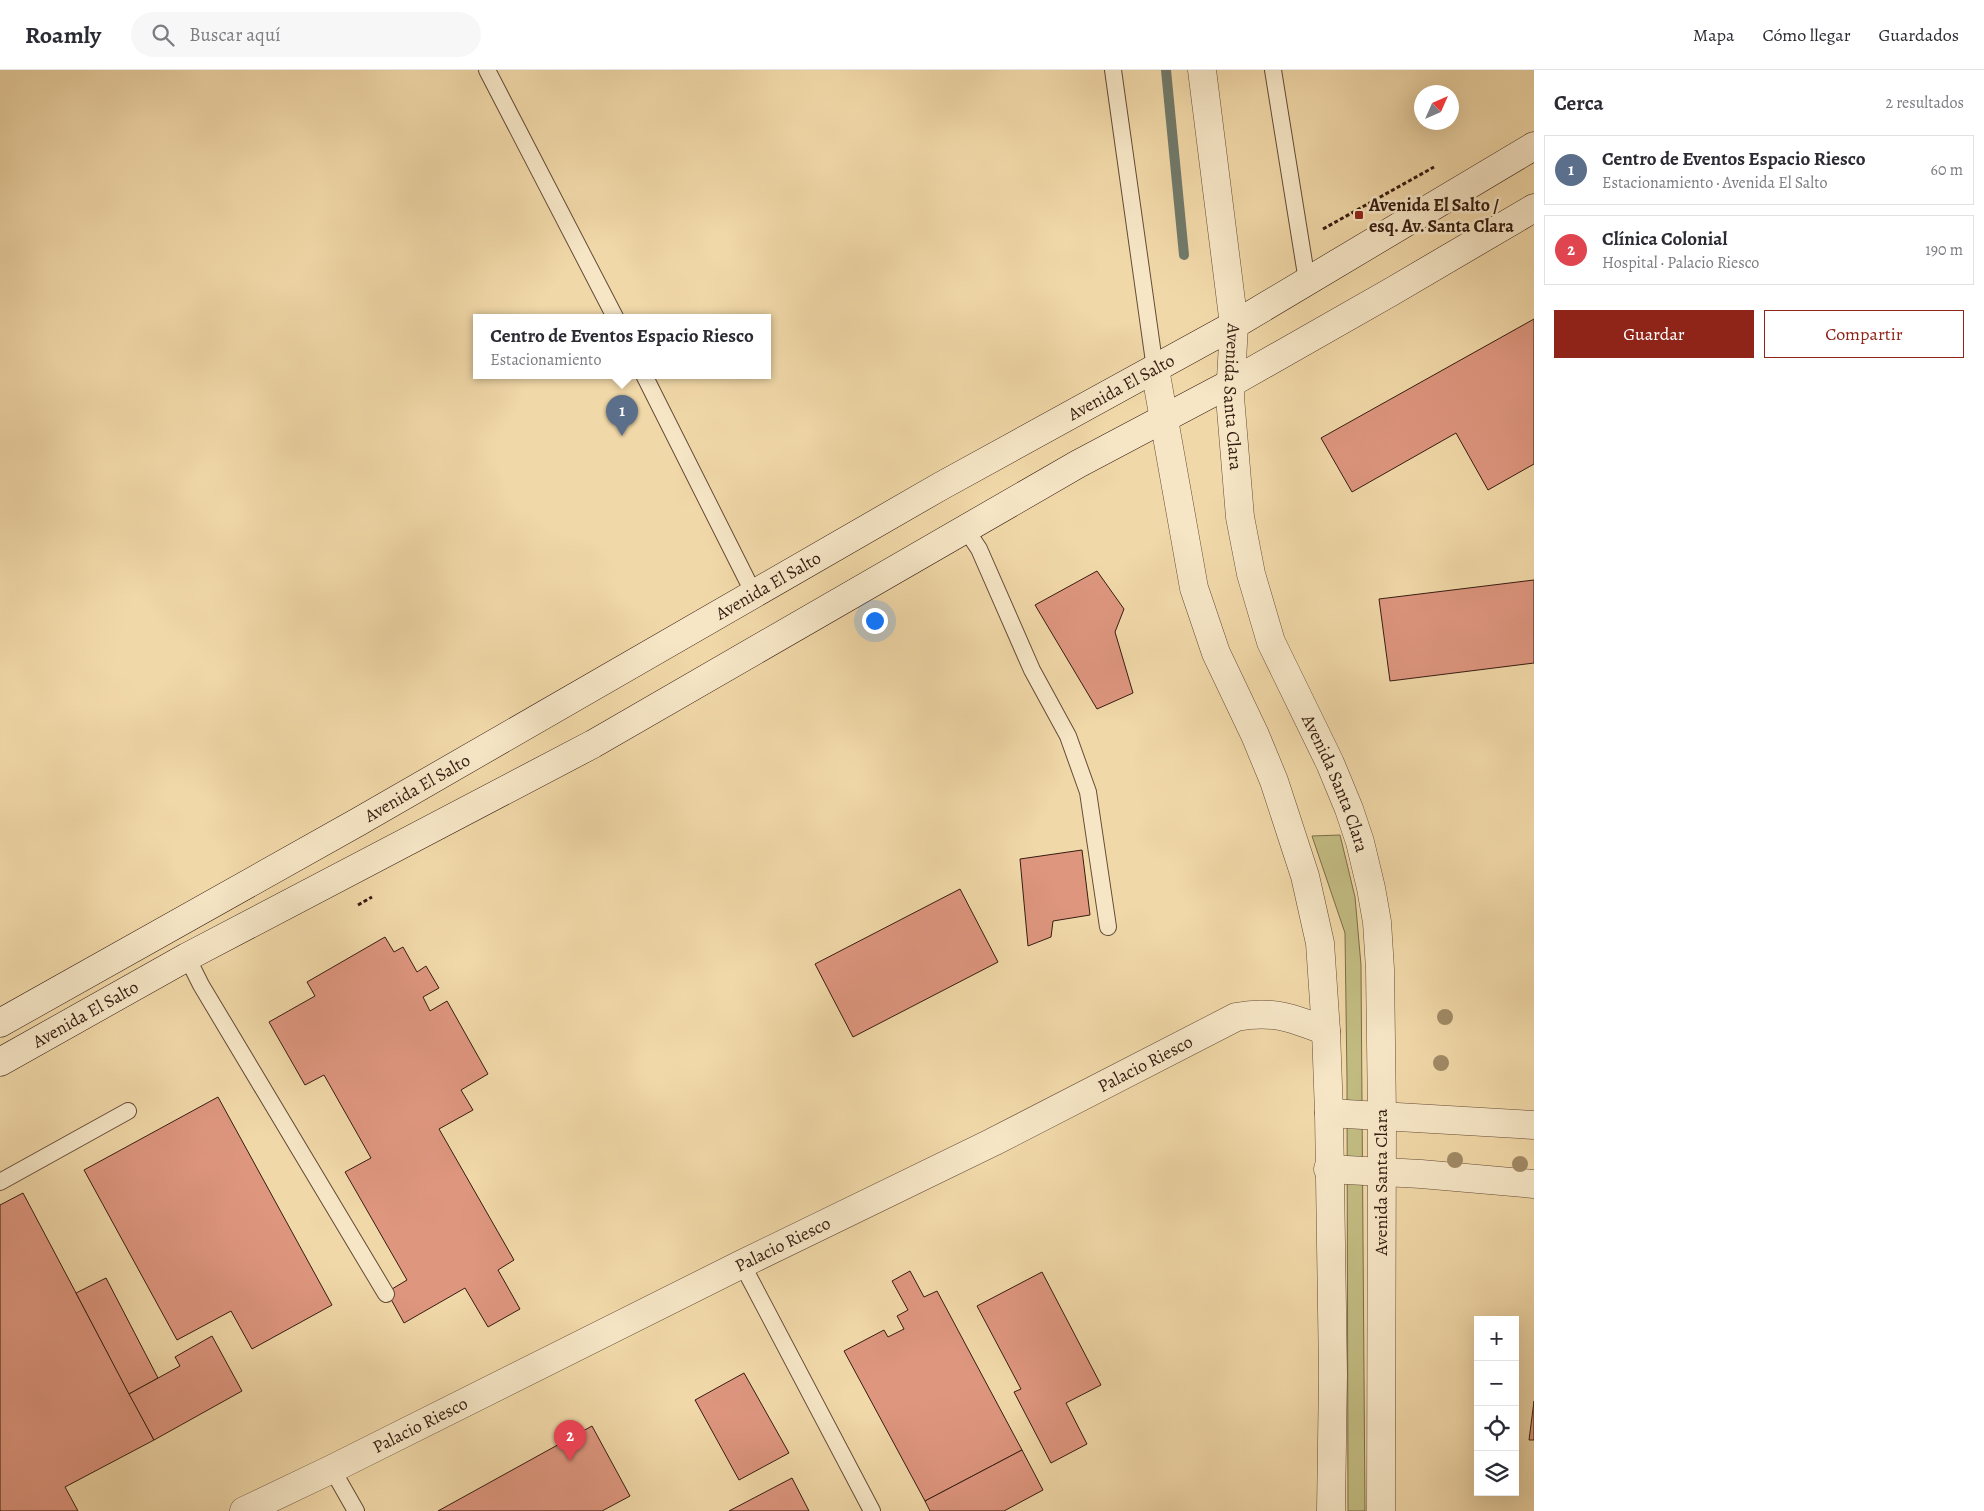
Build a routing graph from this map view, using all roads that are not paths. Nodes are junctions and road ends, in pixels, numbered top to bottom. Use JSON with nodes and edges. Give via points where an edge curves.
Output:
{"nodes":[{"id":1,"x":487,"y":70,"type":"edge"},
{"id":2,"x":1113,"y":70,"type":"edge"},
{"id":3,"x":1202,"y":70,"type":"edge"},
{"id":4,"x":1273,"y":70,"type":"edge"},
{"id":5,"x":1534,"y":146,"type":"edge"},
{"id":6,"x":1534,"y":208,"type":"edge"},
{"id":7,"x":1307,"y":281,"type":"junction"},
{"id":8,"x":613,"y":314,"type":"edge"},
{"id":9,"x":1234,"y":325,"type":"junction"},
{"id":10,"x":1155,"y":369,"type":"junction"},
{"id":11,"x":646,"y":379,"type":"edge"},
{"id":12,"x":1230,"y":383,"type":"junction"},
{"id":13,"x":1163,"y":417,"type":"junction"},
{"id":14,"x":965,"y":528,"type":"junction"},
{"id":15,"x":754,"y":594,"type":"junction"},
{"id":16,"x":1108,"y":927,"type":"dead end"},
{"id":17,"x":187,"y":957,"type":"junction"},
{"id":18,"x":0,"y":1023,"type":"edge"},
{"id":19,"x":1326,"y":1031,"type":"junction"},
{"id":20,"x":0,"y":1062,"type":"edge"},
{"id":21,"x":128,"y":1111,"type":"dead end"},
{"id":22,"x":1328,"y":1113,"type":"junction"},
{"id":23,"x":1382,"y":1115,"type":"junction"},
{"id":24,"x":1534,"y":1125,"type":"edge"},
{"id":25,"x":1328,"y":1169,"type":"junction"},
{"id":26,"x":1381,"y":1171,"type":"junction"},
{"id":27,"x":0,"y":1182,"type":"edge"},
{"id":28,"x":1534,"y":1184,"type":"edge"},
{"id":29,"x":742,"y":1264,"type":"junction"},
{"id":30,"x":386,"y":1294,"type":"dead end"},
{"id":31,"x":332,"y":1469,"type":"junction"},
{"id":32,"x":244,"y":1511,"type":"edge"},
{"id":33,"x":356,"y":1511,"type":"edge"},
{"id":34,"x":872,"y":1511,"type":"edge"},
{"id":35,"x":1331,"y":1511,"type":"edge"},
{"id":36,"x":1381,"y":1511,"type":"edge"}],
"edges":[{"from":1,"to":8,"type":"lane"},
{"from":2,"to":10,"type":"lane"},
{"from":3,"to":9,"type":"street","name":"Avenida Santa Clara"},
{"from":4,"to":7,"type":"lane"},
{"from":5,"to":7,"type":"street","name":"Avenida El Salto"},
{"from":6,"to":12,"type":"street","name":"Avenida El Salto"},
{"from":7,"to":9,"type":"street","name":"Avenida El Salto"},
{"from":9,"to":10,"type":"street","name":"Avenida El Salto"},
{"from":9,"to":12,"type":"street","name":"Avenida Santa Clara"},
{"from":10,"to":13,"type":"street"},
{"from":10,"to":15,"type":"street","name":"Avenida El Salto","via":[[932,491]]},
{"from":11,"to":15,"type":"lane"},
{"from":12,"to":13,"type":"street","name":"Avenida El Salto"},
{"from":12,"to":23,"type":"street","name":"Avenida Santa Clara","via":[[1240,517],[1261,610],[1272,642],[1330,763],[1360,842],[1371,888],[1380,969]]},
{"from":13,"to":14,"type":"street","name":"Avenida El Salto"},
{"from":13,"to":19,"type":"street","via":[[1187,555],[1205,623],[1265,759],[1305,876],[1320,943]]},
{"from":14,"to":16,"type":"lane","via":[[979,549],[1032,670],[1068,736],[1088,792]]},
{"from":14,"to":17,"type":"street","name":"Avenida El Salto","via":[[593,744]]},
{"from":15,"to":18,"type":"street","name":"Avenida El Salto"},
{"from":17,"to":20,"type":"street","name":"Avenida El Salto"},
{"from":17,"to":30,"type":"lane"},
{"from":19,"to":22,"type":"street"},
{"from":19,"to":29,"type":"street","name":"Palacio Riesco","via":[[1273,1014],[1236,1017],[993,1142]]},
{"from":21,"to":27,"type":"lane"},
{"from":22,"to":23,"type":"street"},
{"from":22,"to":25,"type":"street"},
{"from":23,"to":24,"type":"street"},
{"from":23,"to":26,"type":"street","name":"Avenida Santa Clara"},
{"from":25,"to":26,"type":"street"},
{"from":25,"to":35,"type":"street","via":[[1333,1374]]},
{"from":26,"to":28,"type":"street"},
{"from":26,"to":36,"type":"street","name":"Avenida Santa Clara"},
{"from":29,"to":31,"type":"street","name":"Palacio Riesco"},
{"from":29,"to":34,"type":"lane"},
{"from":31,"to":32,"type":"street","name":"Palacio Riesco"},
{"from":31,"to":33,"type":"lane"}]}
